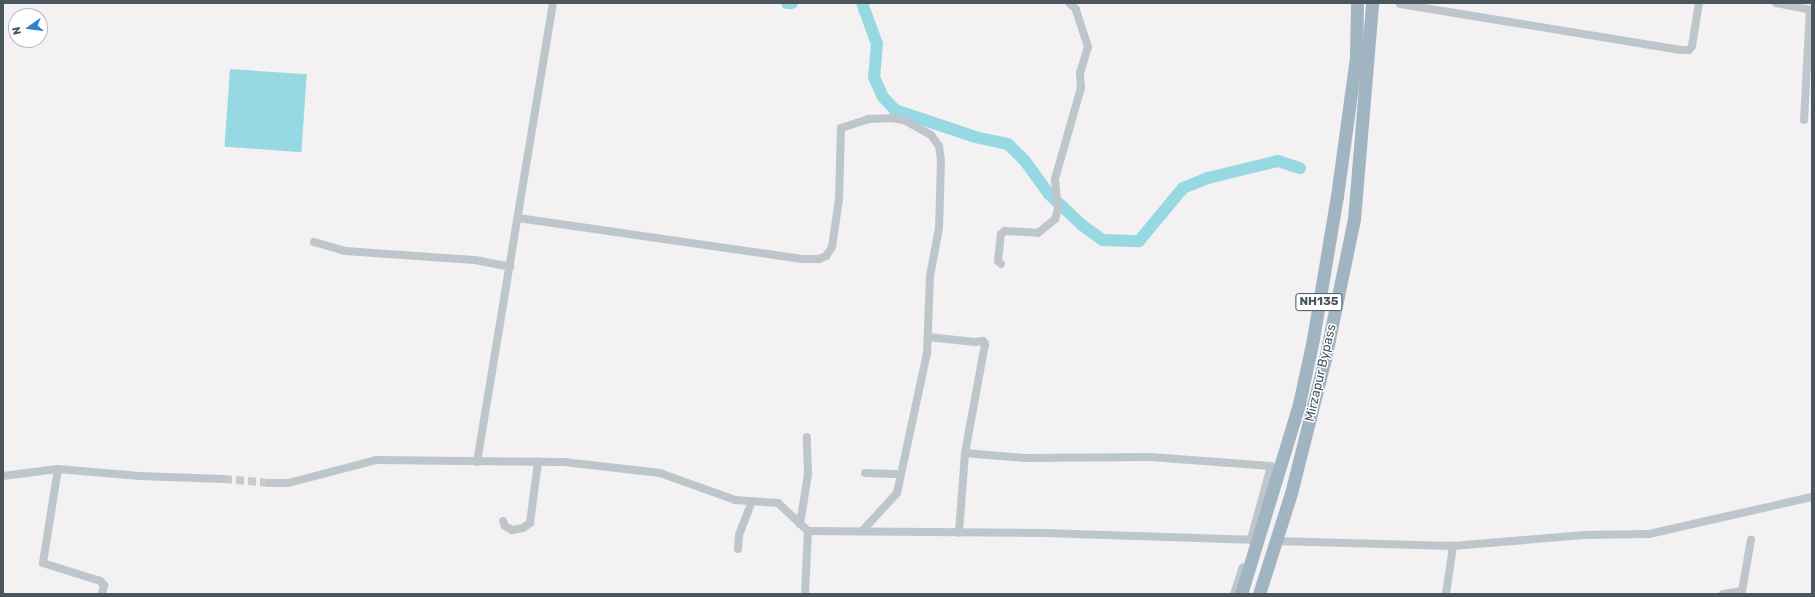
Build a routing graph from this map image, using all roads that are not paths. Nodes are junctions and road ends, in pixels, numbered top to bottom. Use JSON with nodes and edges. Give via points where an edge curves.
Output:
{"nodes":[{"id":1,"x":553,"y":3,"type":"edge"},
{"id":2,"x":1069,"y":3,"type":"edge"},
{"id":3,"x":1357,"y":3,"type":"edge"},
{"id":4,"x":1372,"y":3,"type":"edge"},
{"id":5,"x":1699,"y":3,"type":"edge"},
{"id":6,"x":1776,"y":3,"type":"edge"},
{"id":7,"x":1400,"y":4,"type":"dead end"},
{"id":8,"x":1811,"y":10,"type":"edge"},
{"id":9,"x":1804,"y":120,"type":"dead end"},
{"id":10,"x":518,"y":218,"type":"junction"},
{"id":11,"x":314,"y":242,"type":"dead end"},
{"id":12,"x":1001,"y":264,"type":"dead end"},
{"id":13,"x":510,"y":266,"type":"junction"},
{"id":14,"x":928,"y":337,"type":"junction"},
{"id":15,"x":807,"y":437,"type":"dead end"},
{"id":16,"x":965,"y":453,"type":"junction"},
{"id":17,"x":477,"y":462,"type":"junction"},
{"id":18,"x":538,"y":462,"type":"junction"},
{"id":19,"x":58,"y":469,"type":"junction"},
{"id":20,"x":865,"y":473,"type":"dead end"},
{"id":21,"x":899,"y":474,"type":"junction"},
{"id":22,"x":3,"y":476,"type":"edge"},
{"id":23,"x":224,"y":479,"type":"tunnel mouth"},
{"id":24,"x":270,"y":483,"type":"tunnel mouth"},
{"id":25,"x":1812,"y":497,"type":"edge"},
{"id":26,"x":752,"y":501,"type":"junction"},
{"id":27,"x":504,"y":521,"type":"dead end"},
{"id":28,"x":800,"y":524,"type":"junction"},
{"id":29,"x":808,"y":531,"type":"junction"},
{"id":30,"x":862,"y":531,"type":"junction"},
{"id":31,"x":959,"y":533,"type":"junction"},
{"id":32,"x":1251,"y":540,"type":"junction"},
{"id":33,"x":1751,"y":540,"type":"dead end"},
{"id":34,"x":1276,"y":541,"type":"junction"},
{"id":35,"x":1452,"y":546,"type":"junction"},
{"id":36,"x":738,"y":549,"type":"dead end"},
{"id":37,"x":102,"y":594,"type":"edge"},
{"id":38,"x":805,"y":594,"type":"edge"},
{"id":39,"x":1234,"y":594,"type":"edge"},
{"id":40,"x":1242,"y":594,"type":"edge"},
{"id":41,"x":1260,"y":594,"type":"edge"},
{"id":42,"x":1446,"y":594,"type":"edge"},
{"id":43,"x":1723,"y":594,"type":"edge"}],
"edges":[{"from":1,"to":10,"type":"street"},
{"from":2,"to":12,"type":"street","via":[[1076,9],[1088,47],[1080,73],[1081,88],[1055,179],[1058,209],[1055,219],[1038,232],[1005,231],[1001,234],[998,262]]},
{"from":3,"to":40,"type":"highway","number":"NH135","via":[[1356,57],[1337,196],[1313,339],[1299,404]]},
{"from":4,"to":34,"type":"highway","name":"Mirzapur Bypass","number":"NH135","via":[[1354,219],[1325,359],[1291,493]]},
{"from":5,"to":7,"type":"street","via":[[1692,46],[1689,50]]},
{"from":6,"to":8,"type":"street"},
{"from":8,"to":9,"type":"street"},
{"from":10,"to":13,"type":"street"},
{"from":10,"to":14,"type":"street","via":[[802,260],[819,259],[826,256],[832,247],[838,198],[841,128],[868,119],[904,120],[931,135],[941,152],[939,228],[930,276]]},
{"from":11,"to":13,"type":"street","via":[[345,251],[475,260]]},
{"from":13,"to":17,"type":"street"},
{"from":14,"to":16,"type":"street","via":[[984,342]]},
{"from":14,"to":21,"type":"street"},
{"from":15,"to":28,"type":"street","via":[[808,474]]},
{"from":16,"to":31,"type":"street"},
{"from":16,"to":32,"type":"street","via":[[1031,458],[1150,457],[1270,466]]},
{"from":17,"to":18,"type":"street"},
{"from":17,"to":24,"type":"street","via":[[376,460],[288,483]]},
{"from":18,"to":26,"type":"street","via":[[564,462],[660,473],[736,500]]},
{"from":18,"to":27,"type":"street","via":[[530,523],[523,528],[512,530],[508,529]]},
{"from":19,"to":22,"type":"street"},
{"from":19,"to":23,"type":"street","via":[[140,476]]},
{"from":19,"to":37,"type":"street","via":[[42,563],[100,581],[104,585]]},
{"from":20,"to":21,"type":"street"},
{"from":21,"to":30,"type":"street","via":[[893,499]]},
{"from":25,"to":35,"type":"street","via":[[1649,534],[1583,535]]},
{"from":26,"to":28,"type":"street","via":[[778,503]]},
{"from":26,"to":36,"type":"street","via":[[741,528]]},
{"from":28,"to":29,"type":"street"},
{"from":29,"to":30,"type":"street"},
{"from":29,"to":38,"type":"street"},
{"from":30,"to":31,"type":"street"},
{"from":31,"to":32,"type":"street","via":[[1044,533]]},
{"from":32,"to":39,"type":"street"},
{"from":33,"to":43,"type":"street","via":[[1742,591]]},
{"from":34,"to":35,"type":"street"},
{"from":34,"to":41,"type":"highway","name":"Mirzapur Bypass","number":"NH135"},
{"from":35,"to":42,"type":"street"}]}
